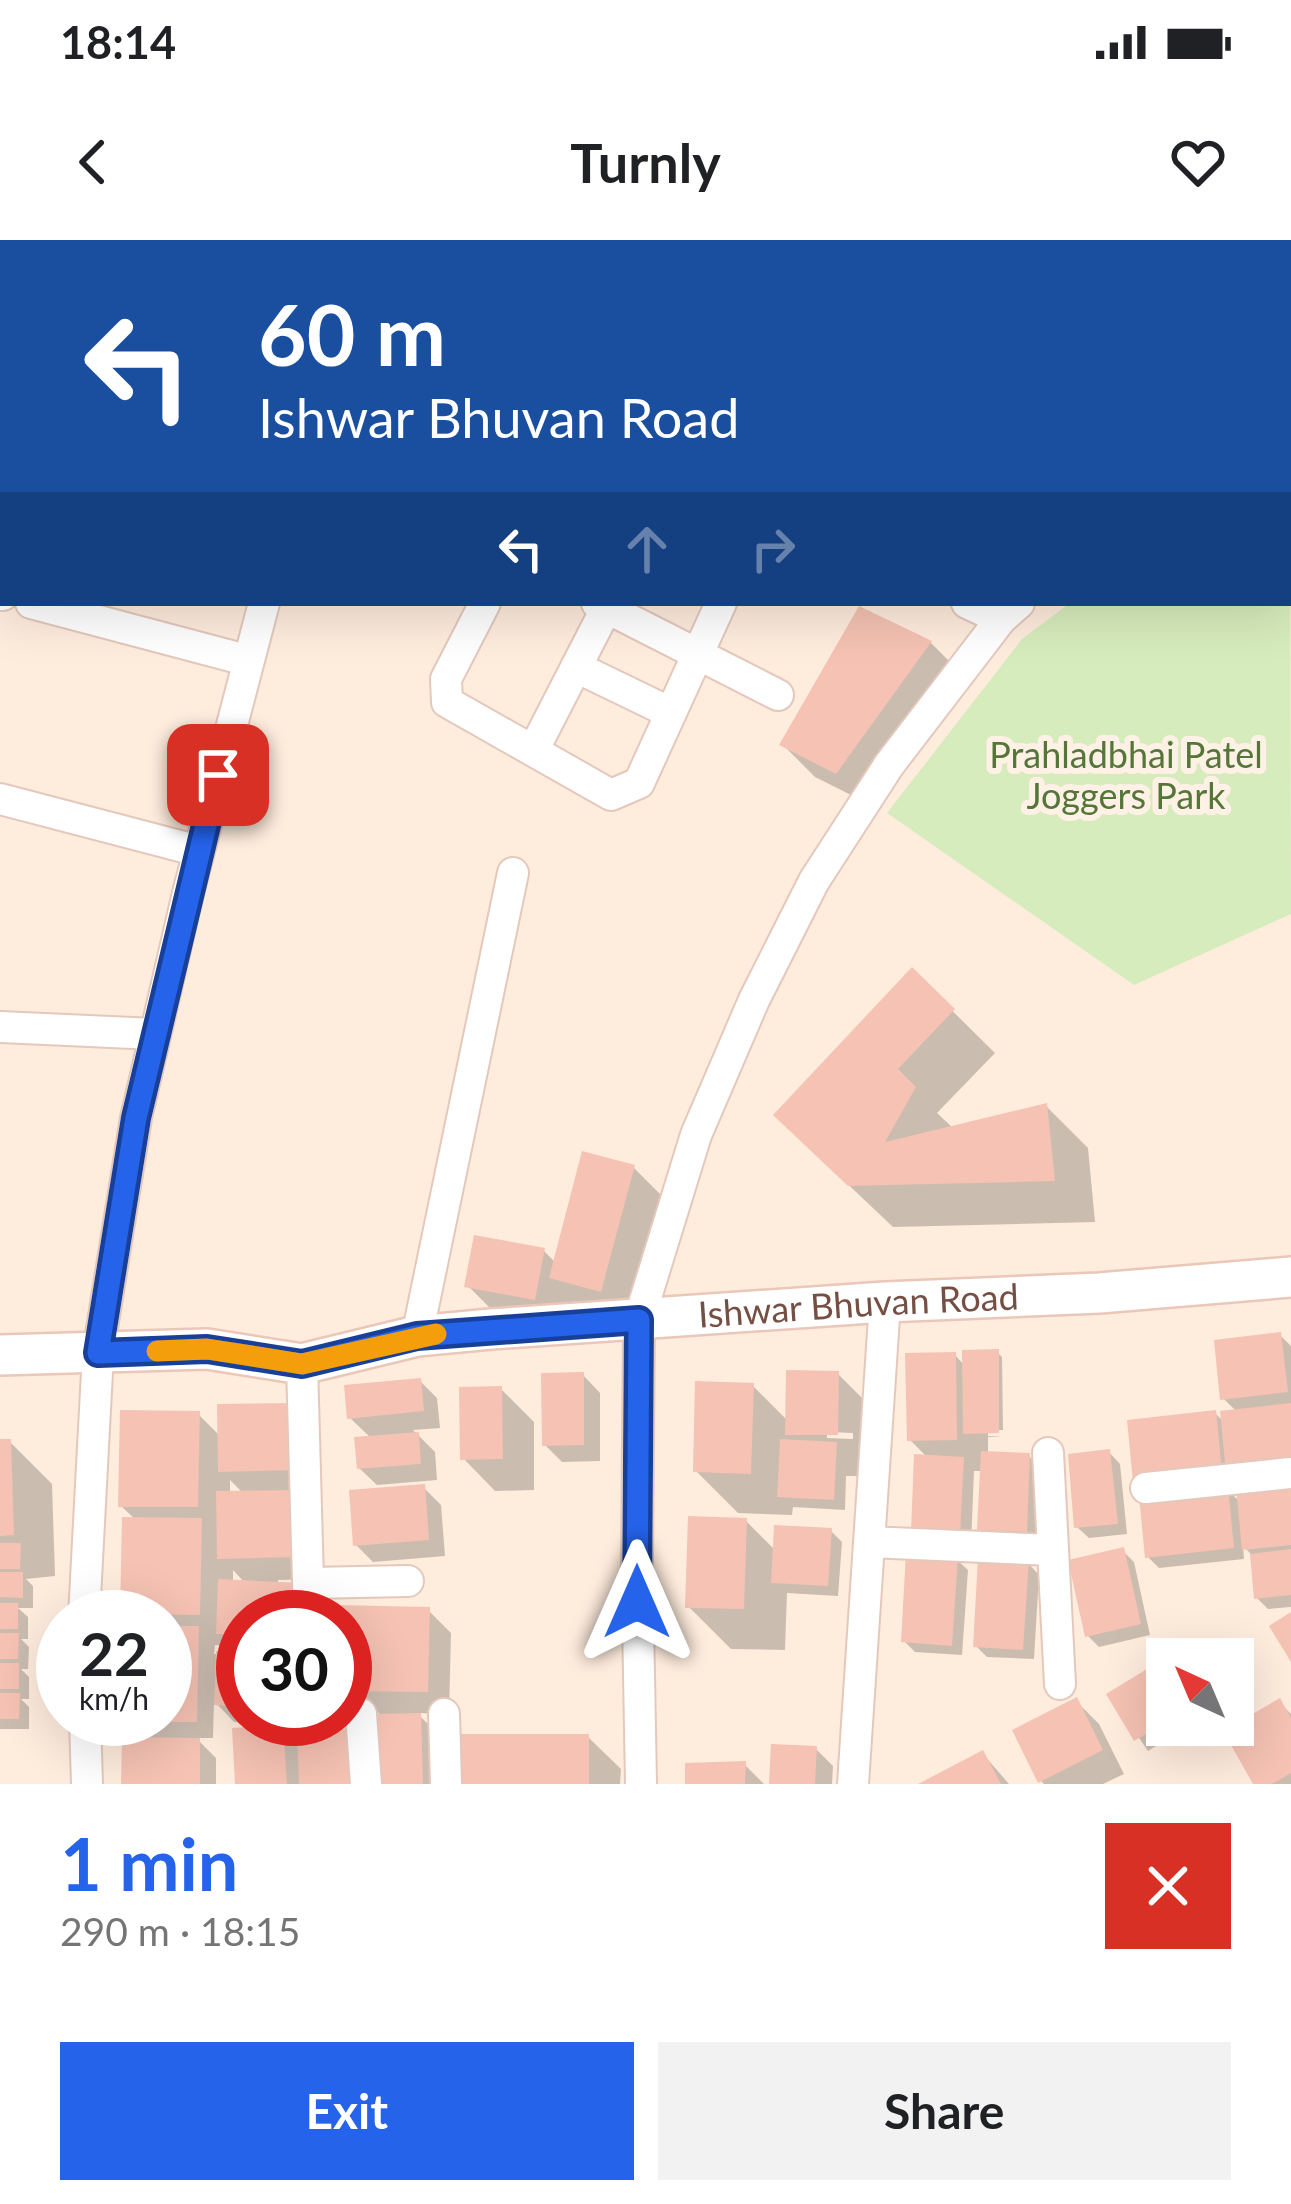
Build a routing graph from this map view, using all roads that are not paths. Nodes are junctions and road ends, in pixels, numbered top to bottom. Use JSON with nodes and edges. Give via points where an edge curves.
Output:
{"nodes":[{"id":1,"x":42,"y":606,"type":"edge"},
{"id":2,"x":263,"y":606,"type":"edge"},
{"id":3,"x":482,"y":606,"type":"edge"},
{"id":4,"x":604,"y":606,"type":"edge"},
{"id":5,"x":606,"y":606,"type":"edge"},
{"id":6,"x":720,"y":606,"type":"edge"},
{"id":7,"x":1010,"y":611,"type":"edge"},
{"id":8,"x":697,"y":656,"type":"junction"},
{"id":9,"x":246,"y":660,"type":"junction"},
{"id":10,"x":577,"y":667,"type":"junction"},
{"id":11,"x":778,"y":695,"type":"dead end"},
{"id":12,"x":671,"y":713,"type":"junction"},
{"id":13,"x":532,"y":751,"type":"junction"},
{"id":14,"x":0,"y":799,"type":"edge"},
{"id":15,"x":199,"y":850,"type":"junction"},
{"id":16,"x":513,"y":873,"type":"dead end"},
{"id":17,"x":0,"y":1027,"type":"edge"},
{"id":18,"x":155,"y":1034,"type":"junction"},
{"id":19,"x":1291,"y":1277,"type":"edge"},
{"id":20,"x":885,"y":1302,"type":"junction"},
{"id":21,"x":639,"y":1320,"type":"junction"},
{"id":22,"x":417,"y":1336,"type":"junction"},
{"id":23,"x":98,"y":1353,"type":"junction"},
{"id":24,"x":0,"y":1355,"type":"edge"},
{"id":25,"x":302,"y":1364,"type":"junction"},
{"id":26,"x":1048,"y":1453,"type":"dead end"},
{"id":27,"x":1291,"y":1473,"type":"edge"},
{"id":28,"x":1146,"y":1488,"type":"dead end"},
{"id":29,"x":869,"y":1542,"type":"junction"},
{"id":30,"x":1053,"y":1550,"type":"junction"},
{"id":31,"x":408,"y":1582,"type":"dead end"},
{"id":32,"x":310,"y":1583,"type":"junction"},
{"id":33,"x":85,"y":1590,"type":"edge"},
{"id":34,"x":310,"y":1590,"type":"edge"},
{"id":35,"x":1060,"y":1684,"type":"dead end"},
{"id":36,"x":444,"y":1714,"type":"dead end"},
{"id":37,"x":86,"y":1746,"type":"edge"},
{"id":38,"x":364,"y":1746,"type":"edge"},
{"id":39,"x":87,"y":1784,"type":"edge"},
{"id":40,"x":366,"y":1784,"type":"edge"},
{"id":41,"x":446,"y":1784,"type":"edge"},
{"id":42,"x":641,"y":1784,"type":"edge"},
{"id":43,"x":853,"y":1784,"type":"edge"}],
"edges":[{"from":1,"to":9,"type":"street"},
{"from":2,"to":9,"type":"street"},
{"from":3,"to":13,"type":"street","via":[[446,679],[447,702]]},
{"from":4,"to":10,"type":"street"},
{"from":5,"to":8,"type":"street"},
{"from":6,"to":8,"type":"street"},
{"from":7,"to":21,"type":"street","via":[[889,765],[814,881],[696,1135]]},
{"from":8,"to":11,"type":"street"},
{"from":8,"to":12,"type":"street"},
{"from":9,"to":15,"type":"street"},
{"from":10,"to":12,"type":"street"},
{"from":10,"to":13,"type":"street"},
{"from":12,"to":13,"type":"street","via":[[639,783],[610,795]]},
{"from":14,"to":15,"type":"street"},
{"from":15,"to":18,"type":"street"},
{"from":16,"to":22,"type":"street"},
{"from":17,"to":18,"type":"street"},
{"from":18,"to":23,"type":"street"},
{"from":19,"to":20,"type":"street","name":"Ishwar Bhuvan Road"},
{"from":20,"to":21,"type":"street","name":"Ishwar Bhuvan Road"},
{"from":20,"to":29,"type":"street"},
{"from":21,"to":22,"type":"street","name":"Ishwar Bhuvan Road"},
{"from":21,"to":42,"type":"street"},
{"from":22,"to":25,"type":"street","name":"Ishwar Bhuvan Road"},
{"from":23,"to":24,"type":"street","name":"Ishwar Bhuvan Road"},
{"from":23,"to":25,"type":"street","name":"Ishwar Bhuvan Road","via":[[207,1349]]},
{"from":23,"to":33,"type":"street"},
{"from":25,"to":32,"type":"street"},
{"from":26,"to":30,"type":"street"},
{"from":27,"to":28,"type":"street"},
{"from":29,"to":30,"type":"street"},
{"from":29,"to":43,"type":"street"},
{"from":30,"to":35,"type":"street"},
{"from":31,"to":32,"type":"street"},
{"from":32,"to":34,"type":"street"},
{"from":36,"to":41,"type":"street"},
{"from":37,"to":39,"type":"street"},
{"from":38,"to":40,"type":"street"}]}
